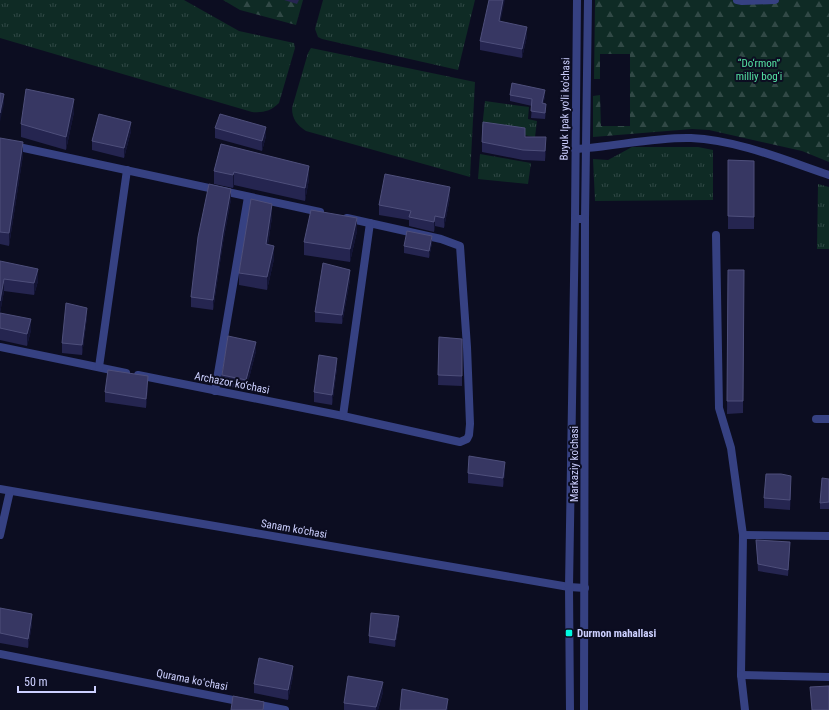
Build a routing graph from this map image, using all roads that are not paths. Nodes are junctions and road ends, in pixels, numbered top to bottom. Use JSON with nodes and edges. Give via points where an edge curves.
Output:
{"nodes":[{"id":1,"x":577,"y":0,"type":"edge"},
{"id":2,"x":588,"y":0,"type":"edge"},
{"id":3,"x":738,"y":0,"type":"edge"},
{"id":4,"x":775,"y":0,"type":"edge"},
{"id":5,"x":0,"y":143,"type":"edge"},
{"id":6,"x":586,"y":148,"type":"junction"},
{"id":7,"x":575,"y":149,"type":"junction"},
{"id":8,"x":126,"y":170,"type":"junction"},
{"id":9,"x":829,"y":175,"type":"edge"},
{"id":10,"x":248,"y":197,"type":"junction"},
{"id":11,"x":575,"y":219,"type":"junction"},
{"id":12,"x":585,"y":219,"type":"junction"},
{"id":13,"x":370,"y":223,"type":"junction"},
{"id":14,"x":716,"y":235,"type":"dead end"},
{"id":15,"x":0,"y":347,"type":"edge"},
{"id":16,"x":98,"y":367,"type":"junction"},
{"id":17,"x":215,"y":390,"type":"junction"},
{"id":18,"x":343,"y":416,"type":"junction"},
{"id":19,"x":816,"y":419,"type":"dead end"},
{"id":20,"x":829,"y":419,"type":"edge"},
{"id":21,"x":571,"y":467,"type":"junction"},
{"id":22,"x":585,"y":468,"type":"junction"},
{"id":23,"x":0,"y":489,"type":"edge"},
{"id":24,"x":10,"y":491,"type":"junction"},
{"id":25,"x":743,"y":534,"type":"junction"},
{"id":26,"x":0,"y":535,"type":"edge"},
{"id":27,"x":829,"y":536,"type":"edge"},
{"id":28,"x":569,"y":587,"type":"junction"},
{"id":29,"x":585,"y":588,"type":"junction"},
{"id":30,"x":0,"y":654,"type":"edge"},
{"id":31,"x":741,"y":675,"type":"junction"},
{"id":32,"x":829,"y":678,"type":"edge"},
{"id":33,"x":285,"y":710,"type":"edge"},
{"id":34,"x":570,"y":710,"type":"edge"},
{"id":35,"x":584,"y":710,"type":"edge"},
{"id":36,"x":745,"y":710,"type":"edge"}],
"edges":[{"from":1,"to":7,"type":"street","name":"Buyuk Ipak yo'li ko'chasi"},
{"from":2,"to":6,"type":"street","name":"Buyuk Ipak yo'li ko'chasi"},
{"from":3,"to":4,"type":"street"},
{"from":5,"to":8,"type":"street"},
{"from":6,"to":7,"type":"street"},
{"from":6,"to":9,"type":"street","via":[[674,138],[706,139],[736,145]]},
{"from":6,"to":12,"type":"street","name":"Buyuk Ipak yo'li ko'chasi"},
{"from":7,"to":11,"type":"street","name":"Buyuk Ipak yo'li ko'chasi"},
{"from":8,"to":10,"type":"street"},
{"from":8,"to":16,"type":"street"},
{"from":10,"to":13,"type":"street"},
{"from":10,"to":17,"type":"street"},
{"from":11,"to":12,"type":"street"},
{"from":11,"to":21,"type":"street","name":"Markaziy ko'chasi"},
{"from":12,"to":22,"type":"street","name":"Markaziy ko'chasi"},
{"from":13,"to":18,"type":"street"},
{"from":13,"to":18,"type":"street","name":"Archazor ko‘chasi","via":[[441,239],[460,246],[469,435],[468,440],[460,442]]},
{"from":14,"to":25,"type":"street","via":[[720,408],[731,448]]},
{"from":15,"to":16,"type":"street","name":"Archazor ko‘chasi"},
{"from":16,"to":17,"type":"street","name":"Archazor ko‘chasi"},
{"from":17,"to":18,"type":"street","name":"Archazor ko‘chasi"},
{"from":19,"to":20,"type":"street"},
{"from":21,"to":22,"type":"street"},
{"from":21,"to":28,"type":"street","name":"Markaziy ko'chasi"},
{"from":22,"to":29,"type":"street","name":"Markaziy ko'chasi"},
{"from":23,"to":24,"type":"street","name":"Sanam ko'chasi"},
{"from":24,"to":26,"type":"street"},
{"from":24,"to":28,"type":"street","name":"Sanam ko'chasi"},
{"from":25,"to":27,"type":"street"},
{"from":25,"to":31,"type":"street"},
{"from":28,"to":29,"type":"street","name":"Sanam ko'chasi"},
{"from":28,"to":34,"type":"street","name":"Markaziy ko'chasi"},
{"from":29,"to":35,"type":"street","name":"Markaziy ko'chasi"},
{"from":30,"to":33,"type":"street","name":"Qurama koʻchasi"},
{"from":31,"to":32,"type":"street"},
{"from":31,"to":36,"type":"street"}]}
